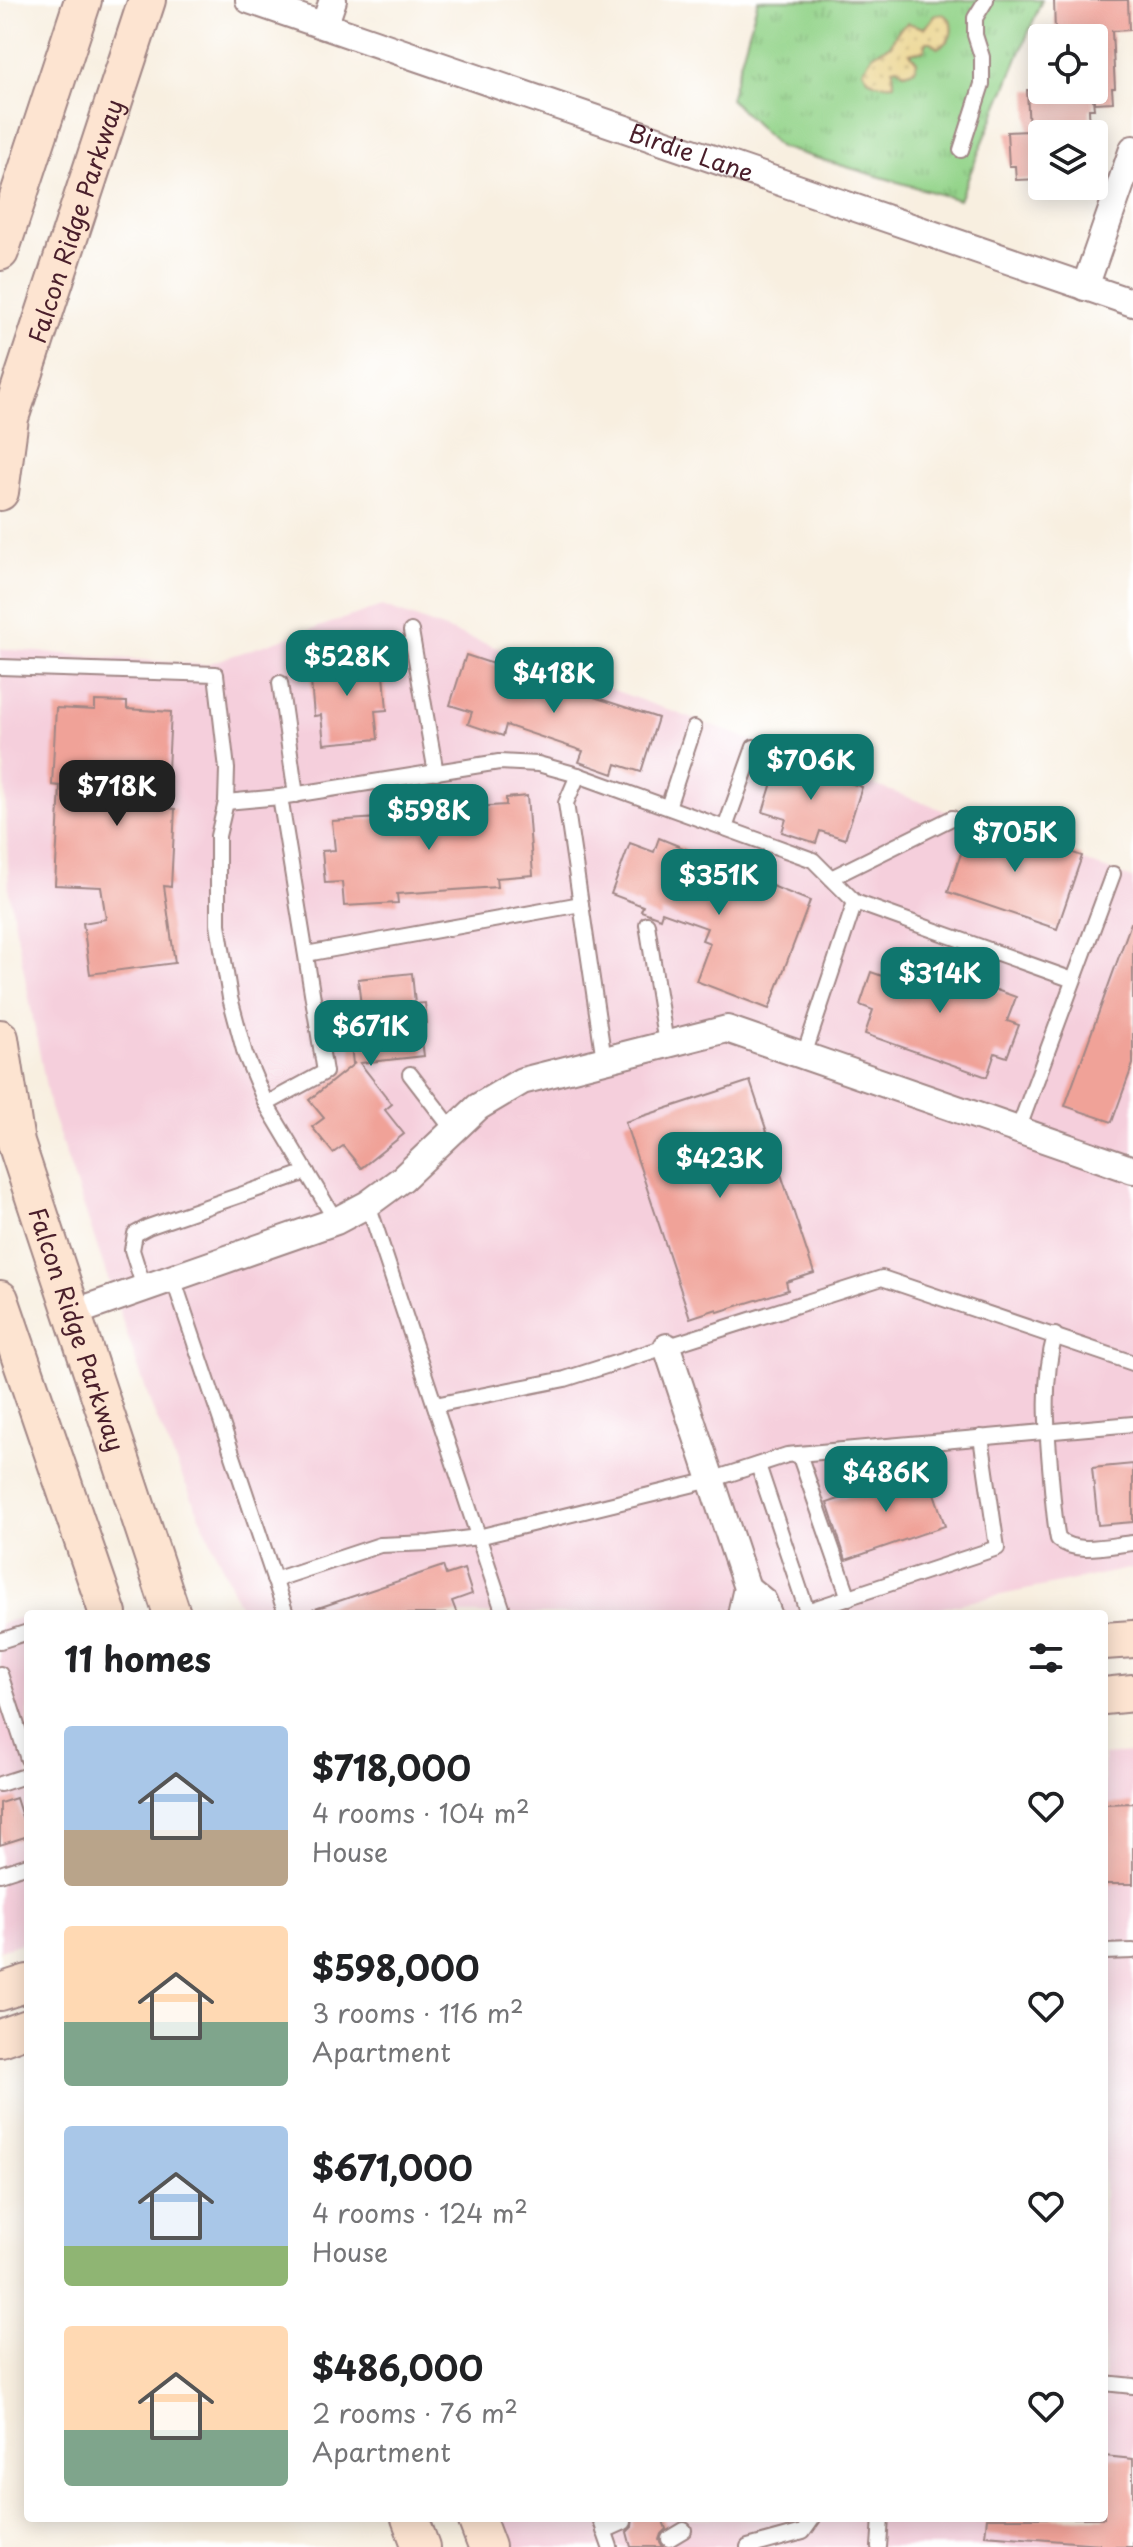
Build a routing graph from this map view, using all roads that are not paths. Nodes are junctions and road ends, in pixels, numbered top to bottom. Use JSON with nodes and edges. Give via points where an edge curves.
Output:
{"nodes":[{"id":1,"x":83,"y":0,"type":"edge"},
{"id":2,"x":147,"y":0,"type":"edge"},
{"id":3,"x":249,"y":0,"type":"edge"},
{"id":4,"x":333,"y":0,"type":"edge"},
{"id":5,"x":986,"y":0,"type":"edge"},
{"id":6,"x":324,"y":26,"type":"junction"},
{"id":7,"x":1133,"y":149,"type":"edge"},
{"id":8,"x":961,"y":150,"type":"dead end"},
{"id":9,"x":1121,"y":223,"type":"edge"},
{"id":10,"x":0,"y":252,"type":"edge"},
{"id":11,"x":1085,"y":287,"type":"junction"},
{"id":12,"x":1133,"y":302,"type":"edge"},
{"id":13,"x":0,"y":492,"type":"edge"},
{"id":14,"x":411,"y":631,"type":"dead end"},
{"id":15,"x":0,"y":667,"type":"edge"},
{"id":16,"x":280,"y":683,"type":"dead end"},
{"id":17,"x":694,"y":728,"type":"dead end"},
{"id":18,"x":754,"y":747,"type":"dead end"},
{"id":19,"x":436,"y":773,"type":"junction"},
{"id":20,"x":578,"y":775,"type":"junction"},
{"id":21,"x":296,"y":795,"type":"junction"},
{"id":22,"x":280,"y":797,"type":"junction"},
{"id":23,"x":226,"y":802,"type":"junction"},
{"id":24,"x":668,"y":807,"type":"junction"},
{"id":25,"x":952,"y":818,"type":"dead end"},
{"id":26,"x":725,"y":828,"type":"junction"},
{"id":27,"x":1113,"y":874,"type":"dead end"},
{"id":28,"x":831,"y":878,"type":"junction"},
{"id":29,"x":855,"y":902,"type":"junction"},
{"id":30,"x":581,"y":904,"type":"junction"},
{"id":31,"x":647,"y":924,"type":"dead end"},
{"id":32,"x":306,"y":954,"type":"junction"},
{"id":33,"x":1073,"y":980,"type":"junction"},
{"id":34,"x":0,"y":1038,"type":"edge"},
{"id":35,"x":666,"y":1044,"type":"junction"},
{"id":36,"x":804,"y":1055,"type":"junction"},
{"id":37,"x":604,"y":1060,"type":"junction"},
{"id":38,"x":410,"y":1074,"type":"dead end"},
{"id":39,"x":266,"y":1104,"type":"junction"},
{"id":40,"x":453,"y":1130,"type":"junction"},
{"id":41,"x":1018,"y":1130,"type":"junction"},
{"id":42,"x":1133,"y":1170,"type":"edge"},
{"id":43,"x":307,"y":1172,"type":"junction"},
{"id":44,"x":368,"y":1204,"type":"junction"},
{"id":45,"x":336,"y":1221,"type":"junction"},
{"id":46,"x":173,"y":1278,"type":"junction"},
{"id":47,"x":144,"y":1288,"type":"junction"},
{"id":48,"x":0,"y":1299,"type":"edge"},
{"id":49,"x":73,"y":1313,"type":"junction"},
{"id":50,"x":1055,"y":1335,"type":"junction"},
{"id":51,"x":667,"y":1347,"type":"junction"},
{"id":52,"x":1133,"y":1363,"type":"edge"},
{"id":53,"x":435,"y":1405,"type":"junction"},
{"id":54,"x":1133,"y":1424,"type":"edge"},
{"id":55,"x":1047,"y":1430,"type":"junction"},
{"id":56,"x":981,"y":1437,"type":"junction"},
{"id":57,"x":799,"y":1454,"type":"junction"},
{"id":58,"x":758,"y":1465,"type":"junction"},
{"id":59,"x":711,"y":1480,"type":"junction"},
{"id":60,"x":478,"y":1537,"type":"junction"},
{"id":61,"x":1133,"y":1543,"type":"edge"},
{"id":62,"x":274,"y":1580,"type":"junction"},
{"id":63,"x":849,"y":1598,"type":"junction"},
{"id":64,"x":745,"y":1601,"type":"edge"},
{"id":65,"x":103,"y":1610,"type":"edge"},
{"id":66,"x":171,"y":1610,"type":"edge"},
{"id":67,"x":285,"y":1610,"type":"edge"},
{"id":68,"x":503,"y":1610,"type":"edge"},
{"id":69,"x":766,"y":1610,"type":"edge"},
{"id":70,"x":807,"y":1610,"type":"edge"},
{"id":71,"x":810,"y":1610,"type":"edge"},
{"id":72,"x":24,"y":1633,"type":"edge"},
{"id":73,"x":1133,"y":1639,"type":"edge"},
{"id":74,"x":0,"y":1641,"type":"edge"},
{"id":75,"x":1108,"y":1641,"type":"edge"},
{"id":76,"x":0,"y":1674,"type":"edge"},
{"id":77,"x":1133,"y":1693,"type":"edge"},
{"id":78,"x":1108,"y":1696,"type":"edge"},
{"id":79,"x":24,"y":1747,"type":"edge"},
{"id":80,"x":24,"y":1776,"type":"edge"},
{"id":81,"x":0,"y":1784,"type":"edge"},
{"id":82,"x":24,"y":1866,"type":"edge"},
{"id":83,"x":0,"y":1874,"type":"edge"},
{"id":84,"x":1133,"y":1951,"type":"edge"},
{"id":85,"x":1108,"y":1952,"type":"edge"},
{"id":86,"x":24,"y":1984,"type":"edge"},
{"id":87,"x":0,"y":1992,"type":"edge"},
{"id":88,"x":24,"y":2029,"type":"edge"},
{"id":89,"x":0,"y":2038,"type":"edge"},
{"id":90,"x":1108,"y":2383,"type":"edge"},
{"id":91,"x":1133,"y":2386,"type":"edge"},
{"id":92,"x":412,"y":2522,"type":"edge"},
{"id":93,"x":478,"y":2522,"type":"edge"},
{"id":94,"x":624,"y":2522,"type":"dead end"},
{"id":95,"x":810,"y":2522,"type":"edge"},
{"id":96,"x":881,"y":2522,"type":"edge"},
{"id":97,"x":602,"y":2524,"type":"edge"},
{"id":98,"x":684,"y":2530,"type":"dead end"},
{"id":99,"x":669,"y":2539,"type":"dead end"},
{"id":100,"x":421,"y":2547,"type":"edge"},
{"id":101,"x":487,"y":2547,"type":"edge"},
{"id":102,"x":610,"y":2547,"type":"edge"},
{"id":103,"x":748,"y":2547,"type":"edge"},
{"id":104,"x":879,"y":2547,"type":"edge"}],
"edges":[{"from":1,"to":10,"type":"main road"},
{"from":2,"to":13,"type":"main road","name":"Falcon Ridge Parkway","via":[[10,418]]},
{"from":3,"to":6,"type":"street","name":"Birdie Lane"},
{"from":4,"to":6,"type":"street"},
{"from":5,"to":8,"type":"lane","via":[[975,18],[982,84]]},
{"from":6,"to":11,"type":"street","name":"Birdie Lane"},
{"from":7,"to":9,"type":"street"},
{"from":9,"to":11,"type":"street"},
{"from":11,"to":12,"type":"street","name":"Birdie Lane"},
{"from":14,"to":19,"type":"lane"},
{"from":15,"to":23,"type":"lane","via":[[216,674]]},
{"from":16,"to":21,"type":"lane"},
{"from":17,"to":24,"type":"lane"},
{"from":18,"to":26,"type":"lane"},
{"from":19,"to":20,"type":"lane","via":[[499,762],[538,764]]},
{"from":19,"to":21,"type":"lane"},
{"from":20,"to":24,"type":"lane"},
{"from":20,"to":30,"type":"lane","via":[[566,803]]},
{"from":21,"to":22,"type":"lane"},
{"from":22,"to":23,"type":"lane"},
{"from":22,"to":32,"type":"lane"},
{"from":23,"to":39,"type":"lane","via":[[218,836],[218,924],[241,1040]]},
{"from":24,"to":26,"type":"lane"},
{"from":25,"to":28,"type":"lane"},
{"from":26,"to":28,"type":"lane","via":[[813,860]]},
{"from":27,"to":33,"type":"lane"},
{"from":28,"to":29,"type":"lane"},
{"from":29,"to":33,"type":"lane"},
{"from":29,"to":36,"type":"lane"},
{"from":30,"to":32,"type":"lane"},
{"from":30,"to":37,"type":"lane"},
{"from":31,"to":35,"type":"lane"},
{"from":32,"to":39,"type":"lane","via":[[325,1072]]},
{"from":33,"to":41,"type":"lane"},
{"from":34,"to":49,"type":"main road","name":"Falcon Ridge Parkway","via":[[16,1143]]},
{"from":35,"to":36,"type":"street","via":[[727,1029]]},
{"from":35,"to":37,"type":"street"},
{"from":36,"to":41,"type":"street"},
{"from":37,"to":40,"type":"street","via":[[522,1081],[478,1107]]},
{"from":38,"to":40,"type":"lane"},
{"from":39,"to":43,"type":"lane"},
{"from":40,"to":44,"type":"street"},
{"from":41,"to":42,"type":"street"},
{"from":43,"to":45,"type":"lane"},
{"from":43,"to":47,"type":"lane","via":[[135,1234],[132,1250]]},
{"from":44,"to":45,"type":"street"},
{"from":44,"to":53,"type":"lane"},
{"from":45,"to":46,"type":"street"},
{"from":46,"to":47,"type":"street"},
{"from":46,"to":62,"type":"lane"},
{"from":47,"to":49,"type":"street"},
{"from":48,"to":65,"type":"main road"},
{"from":49,"to":66,"type":"main road","name":"Falcon Ridge Parkway"},
{"from":50,"to":51,"type":"lane","via":[[882,1278]]},
{"from":50,"to":52,"type":"lane"},
{"from":50,"to":55,"type":"lane"},
{"from":51,"to":53,"type":"lane","via":[[565,1379]]},
{"from":51,"to":59,"type":"street"},
{"from":53,"to":60,"type":"lane"},
{"from":54,"to":55,"type":"lane"},
{"from":55,"to":56,"type":"lane"},
{"from":55,"to":61,"type":"lane","via":[[1058,1539],[1076,1548]]},
{"from":56,"to":57,"type":"lane"},
{"from":56,"to":63,"type":"lane","via":[[997,1548]]},
{"from":57,"to":58,"type":"lane"},
{"from":57,"to":63,"type":"lane"},
{"from":58,"to":59,"type":"lane"},
{"from":58,"to":70,"type":"lane"},
{"from":59,"to":60,"type":"lane"},
{"from":59,"to":64,"type":"street"},
{"from":60,"to":62,"type":"lane","via":[[380,1545]]},
{"from":60,"to":68,"type":"lane"},
{"from":62,"to":67,"type":"lane"},
{"from":63,"to":71,"type":"lane"},
{"from":64,"to":69,"type":"street","via":[[763,1601]]},
{"from":72,"to":74,"type":"lane"},
{"from":73,"to":75,"type":"main road"},
{"from":76,"to":79,"type":"lane"},
{"from":77,"to":78,"type":"main road"},
{"from":80,"to":81,"type":"lane"},
{"from":82,"to":83,"type":"lane"},
{"from":84,"to":85,"type":"lane"},
{"from":86,"to":87,"type":"main road"},
{"from":88,"to":89,"type":"main road"},
{"from":90,"to":91,"type":"lane"},
{"from":92,"to":100,"type":"main road"},
{"from":93,"to":101,"type":"main road"},
{"from":94,"to":97,"type":"lane"},
{"from":95,"to":103,"type":"lane","via":[[803,2532]]},
{"from":96,"to":104,"type":"lane"},
{"from":97,"to":102,"type":"lane"},
{"from":98,"to":99,"type":"lane"}]}
